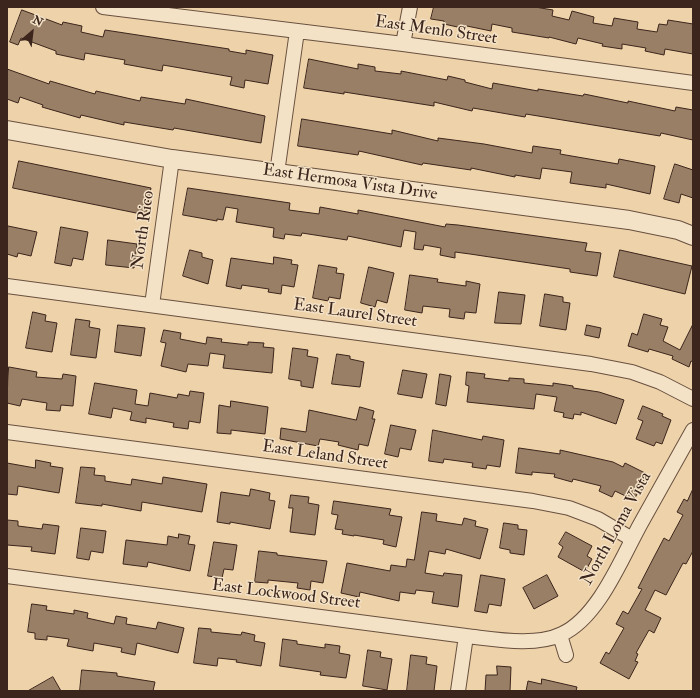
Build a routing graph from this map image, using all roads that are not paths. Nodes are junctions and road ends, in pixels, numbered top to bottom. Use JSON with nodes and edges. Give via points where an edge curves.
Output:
{"nodes":[{"id":1,"x":103,"y":7,"type":"edge"},
{"id":2,"x":410,"y":7,"type":"edge"},
{"id":3,"x":297,"y":31,"type":"junction"},
{"id":4,"x":403,"y":44,"type":"junction"},
{"id":5,"x":693,"y":83,"type":"edge"},
{"id":6,"x":7,"y":130,"type":"edge"},
{"id":7,"x":172,"y":159,"type":"junction"},
{"id":8,"x":277,"y":173,"type":"junction"},
{"id":9,"x":693,"y":236,"type":"edge"},
{"id":10,"x":7,"y":286,"type":"edge"},
{"id":11,"x":152,"y":305,"type":"junction"},
{"id":12,"x":693,"y":399,"type":"edge"},
{"id":13,"x":693,"y":430,"type":"edge"},
{"id":14,"x":7,"y":432,"type":"edge"},
{"id":15,"x":632,"y":539,"type":"junction"},
{"id":16,"x":7,"y":576,"type":"edge"},
{"id":17,"x":560,"y":635,"type":"junction"},
{"id":18,"x":466,"y":636,"type":"junction"},
{"id":19,"x":566,"y":655,"type":"dead end"},
{"id":20,"x":458,"y":691,"type":"edge"}],
"edges":[{"from":1,"to":3,"type":"street","name":"East Menlo Street"},
{"from":2,"to":4,"type":"street"},
{"from":3,"to":4,"type":"street","name":"East Menlo Street"},
{"from":3,"to":8,"type":"street"},
{"from":4,"to":5,"type":"street","name":"East Menlo Street"},
{"from":6,"to":7,"type":"street","name":"East Hermosa Vista Drive"},
{"from":7,"to":8,"type":"street","name":"East Hermosa Vista Drive"},
{"from":7,"to":11,"type":"street","name":"North Rico"},
{"from":8,"to":9,"type":"street","name":"East Hermosa Vista Drive","via":[[629,220],[678,230]]},
{"from":10,"to":11,"type":"street","name":"East Laurel Street"},
{"from":11,"to":12,"type":"street","name":"East Laurel Street","via":[[591,364],[632,372],[660,382]]},
{"from":13,"to":15,"type":"street","name":"North Loma Vista"},
{"from":14,"to":15,"type":"street","name":"East Leland Street","via":[[533,501],[569,508],[598,519]]},
{"from":15,"to":17,"type":"street","name":"North Loma Vista","via":[[590,612],[576,627]]},
{"from":16,"to":18,"type":"street","name":"East Lockwood Street"},
{"from":17,"to":18,"type":"street","name":"East Lockwood Street","via":[[540,640],[508,641]]},
{"from":17,"to":19,"type":"street"},
{"from":18,"to":20,"type":"street"}]}
